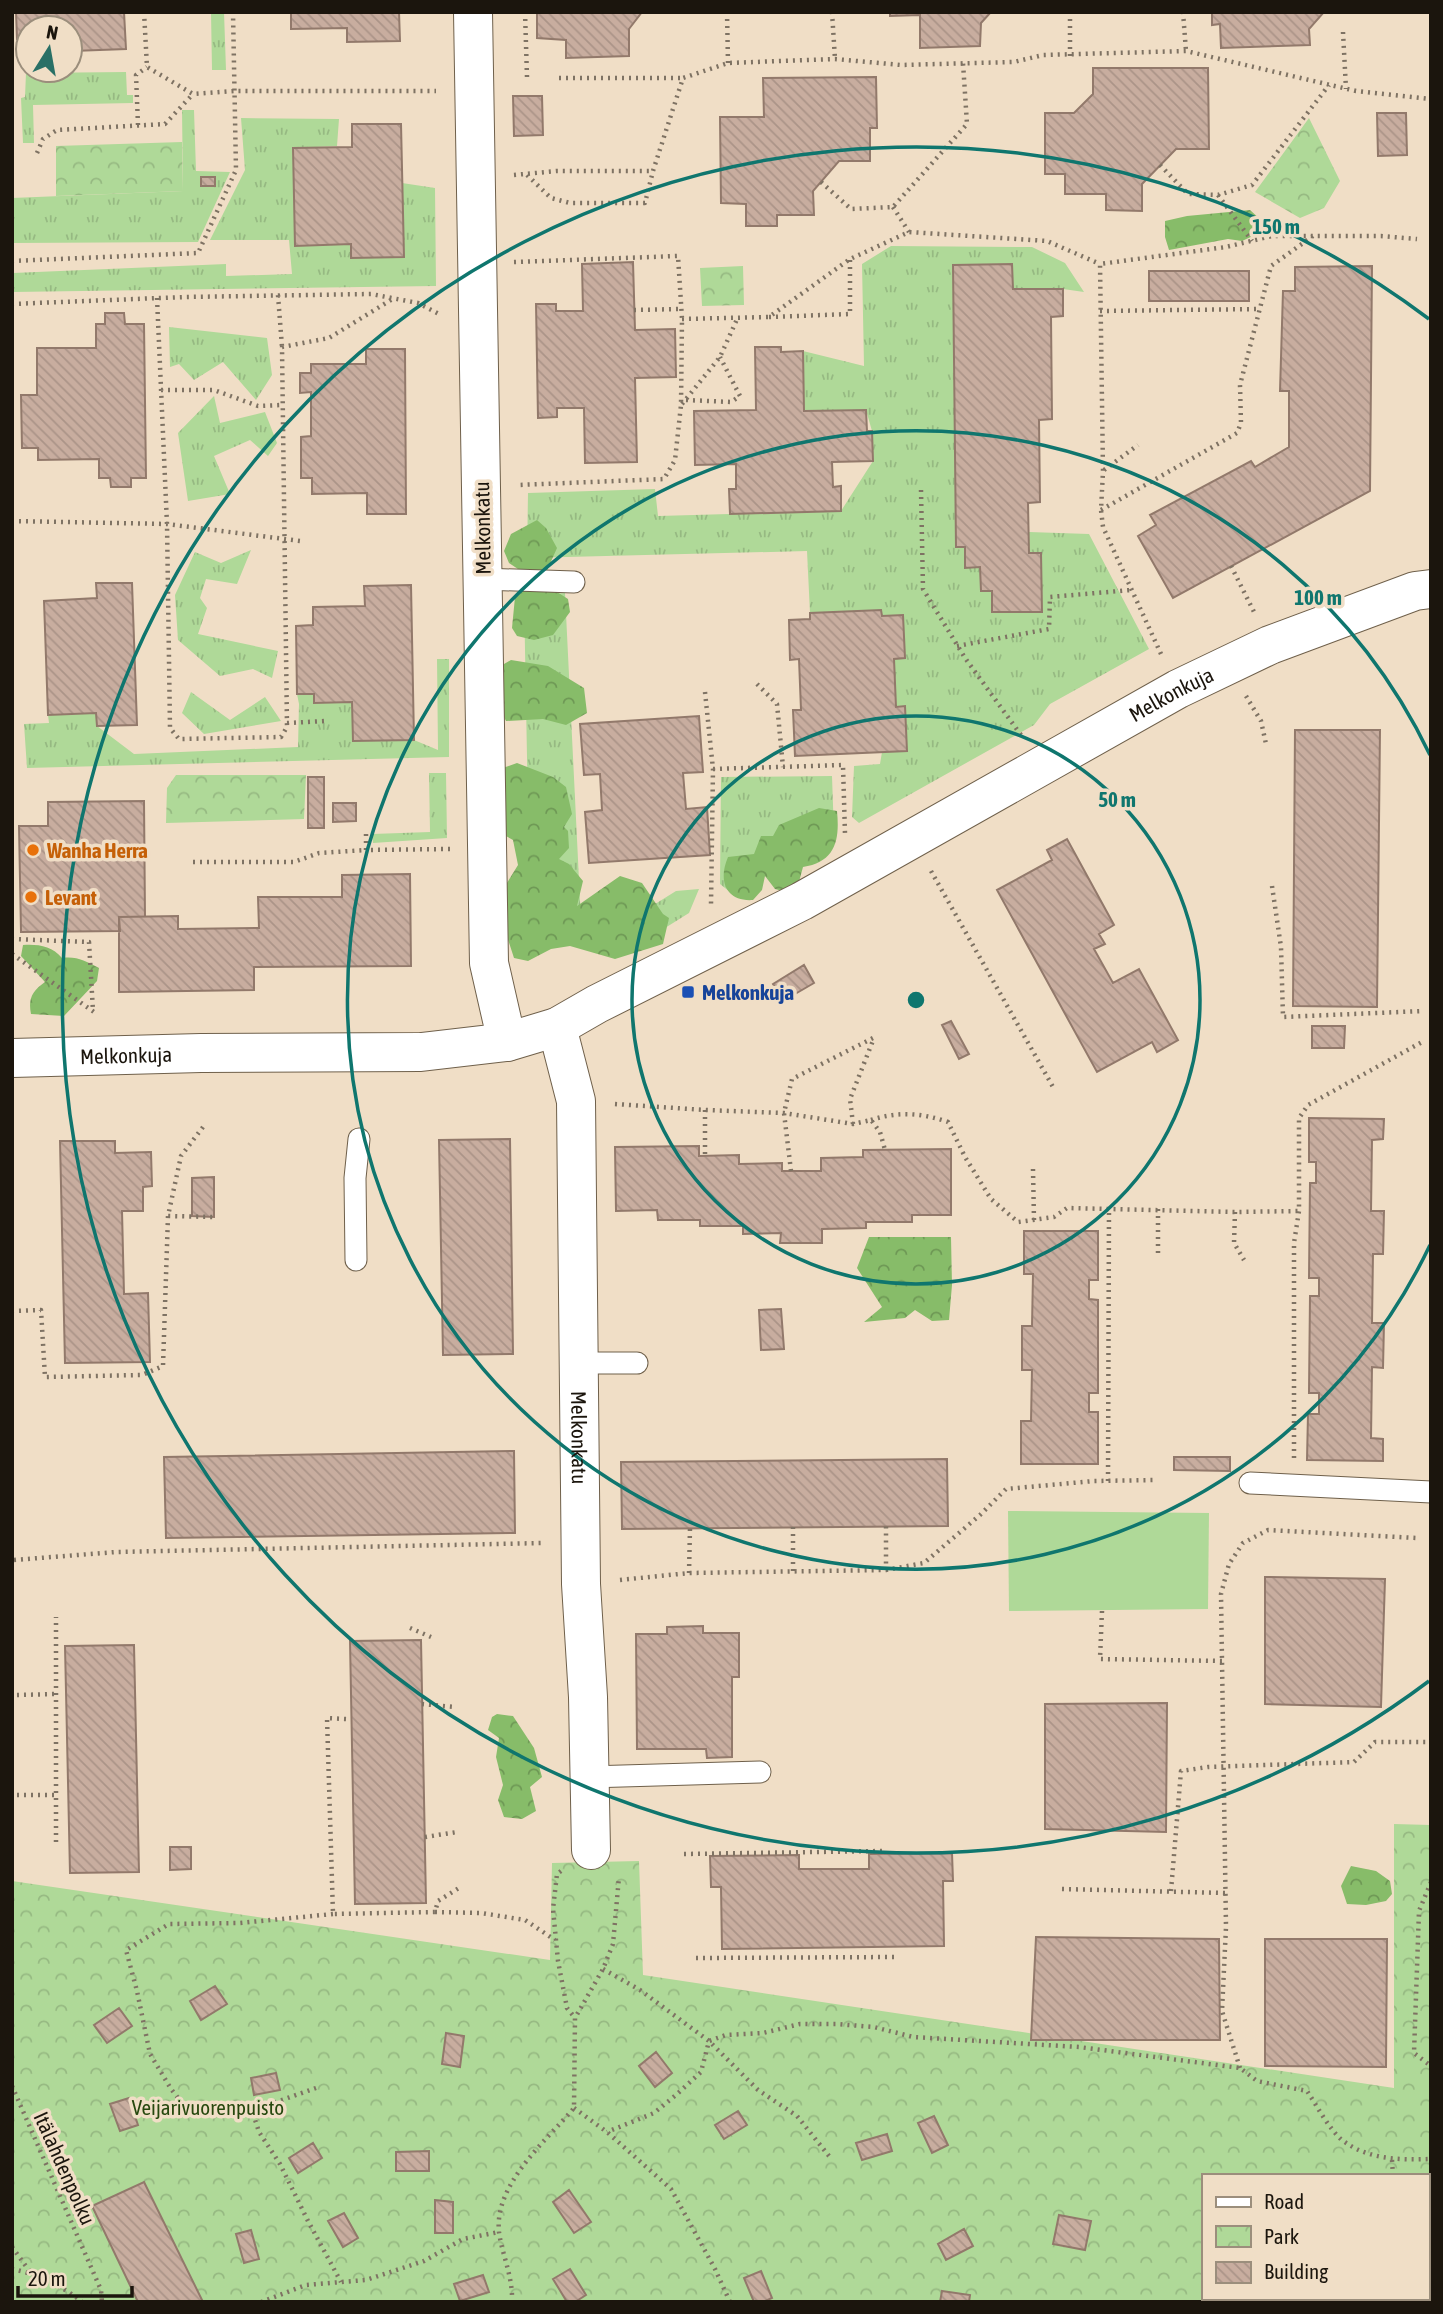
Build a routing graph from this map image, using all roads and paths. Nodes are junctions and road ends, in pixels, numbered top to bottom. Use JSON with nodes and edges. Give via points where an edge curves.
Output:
{"nodes":[{"id":1,"x":144,"y":12,"type":"edge"},
{"id":2,"x":233,"y":12,"type":"edge"},
{"id":3,"x":473,"y":12,"type":"edge"},
{"id":4,"x":525,"y":12,"type":"edge"},
{"id":5,"x":727,"y":12,"type":"edge"},
{"id":6,"x":832,"y":12,"type":"edge"},
{"id":7,"x":1070,"y":12,"type":"edge"},
{"id":8,"x":1184,"y":12,"type":"edge"},
{"id":9,"x":1343,"y":33,"type":"dead end"},
{"id":10,"x":1186,"y":51,"type":"junction"},
{"id":11,"x":1070,"y":56,"type":"junction"},
{"id":12,"x":835,"y":59,"type":"junction"},
{"id":13,"x":728,"y":63,"type":"junction"},
{"id":14,"x":963,"y":63,"type":"junction"},
{"id":15,"x":147,"y":67,"type":"junction"},
{"id":16,"x":527,"y":76,"type":"dead end"},
{"id":17,"x":559,"y":78,"type":"dead end"},
{"id":18,"x":683,"y":78,"type":"junction"},
{"id":19,"x":1329,"y":85,"type":"junction"},
{"id":20,"x":1346,"y":89,"type":"junction"},
{"id":21,"x":234,"y":91,"type":"junction"},
{"id":22,"x":437,"y":91,"type":"dead end"},
{"id":23,"x":193,"y":94,"type":"junction"},
{"id":24,"x":1431,"y":99,"type":"edge"},
{"id":25,"x":138,"y":125,"type":"junction"},
{"id":26,"x":37,"y":153,"type":"dead end"},
{"id":27,"x":1160,"y":165,"type":"dead end"},
{"id":28,"x":653,"y":171,"type":"junction"},
{"id":29,"x":510,"y":175,"type":"dead end"},
{"id":30,"x":527,"y":175,"type":"junction"},
{"id":31,"x":821,"y":182,"type":"dead end"},
{"id":32,"x":1218,"y":195,"type":"junction"},
{"id":33,"x":893,"y":207,"type":"junction"},
{"id":34,"x":909,"y":232,"type":"junction"},
{"id":35,"x":1314,"y":236,"type":"junction"},
{"id":36,"x":1417,"y":239,"type":"dead end"},
{"id":37,"x":1252,"y":241,"type":"junction"},
{"id":38,"x":850,"y":259,"type":"junction"},
{"id":39,"x":12,"y":261,"type":"edge"},
{"id":40,"x":513,"y":262,"type":"dead end"},
{"id":41,"x":1100,"y":264,"type":"junction"},
{"id":42,"x":278,"y":295,"type":"junction"},
{"id":43,"x":157,"y":298,"type":"junction"},
{"id":44,"x":394,"y":298,"type":"junction"},
{"id":45,"x":12,"y":304,"type":"edge"},
{"id":46,"x":681,"y":309,"type":"junction"},
{"id":47,"x":1259,"y":309,"type":"junction"},
{"id":48,"x":634,"y":310,"type":"dead end"},
{"id":49,"x":1100,"y":311,"type":"junction"},
{"id":50,"x":738,"y":317,"type":"junction"},
{"id":51,"x":769,"y":317,"type":"junction"},
{"id":52,"x":682,"y":319,"type":"junction"},
{"id":53,"x":478,"y":329,"type":"junction"},
{"id":54,"x":282,"y":347,"type":"junction"},
{"id":55,"x":720,"y":357,"type":"junction"},
{"id":56,"x":161,"y":390,"type":"junction"},
{"id":57,"x":686,"y":400,"type":"junction"},
{"id":58,"x":282,"y":405,"type":"junction"},
{"id":59,"x":681,"y":405,"type":"junction"},
{"id":60,"x":1138,"y":445,"type":"dead end"},
{"id":61,"x":1103,"y":471,"type":"junction"},
{"id":62,"x":518,"y":485,"type":"dead end"},
{"id":63,"x":921,"y":489,"type":"dead end"},
{"id":64,"x":1101,"y":510,"type":"junction"},
{"id":65,"x":12,"y":521,"type":"edge"},
{"id":66,"x":167,"y":524,"type":"junction"},
{"id":67,"x":284,"y":539,"type":"junction"},
{"id":68,"x":300,"y":541,"type":"dead end"},
{"id":69,"x":1231,"y":566,"type":"dead end"},
{"id":70,"x":483,"y":579,"type":"junction"},
{"id":71,"x":574,"y":582,"type":"dead end"},
{"id":72,"x":1431,"y":589,"type":"edge"},
{"id":73,"x":1131,"y":590,"type":"junction"},
{"id":74,"x":1270,"y":645,"type":"junction"},
{"id":75,"x":957,"y":646,"type":"junction"},
{"id":76,"x":757,"y":684,"type":"dead end"},
{"id":77,"x":1178,"y":689,"type":"junction"},
{"id":78,"x":705,"y":692,"type":"dead end"},
{"id":79,"x":1244,"y":692,"type":"dead end"},
{"id":80,"x":326,"y":721,"type":"dead end"},
{"id":81,"x":287,"y":723,"type":"junction"},
{"id":82,"x":1266,"y":744,"type":"dead end"},
{"id":83,"x":783,"y":767,"type":"junction"},
{"id":84,"x":1041,"y":767,"type":"junction"},
{"id":85,"x":713,"y":769,"type":"junction"},
{"id":86,"x":366,"y":834,"type":"dead end"},
{"id":87,"x":913,"y":840,"type":"junction"},
{"id":88,"x":488,"y":849,"type":"junction"},
{"id":89,"x":366,"y":850,"type":"junction"},
{"id":90,"x":193,"y":862,"type":"dead end"},
{"id":91,"x":859,"y":871,"type":"junction"},
{"id":92,"x":1272,"y":886,"type":"dead end"},
{"id":93,"x":12,"y":939,"type":"edge"},
{"id":94,"x":714,"y":945,"type":"junction"},
{"id":95,"x":12,"y":954,"type":"edge"},
{"id":96,"x":93,"y":1011,"type":"junction"},
{"id":97,"x":1423,"y":1011,"type":"dead end"},
{"id":98,"x":101,"y":1017,"type":"dead end"},
{"id":99,"x":557,"y":1027,"type":"junction"},
{"id":100,"x":507,"y":1042,"type":"junction"},
{"id":101,"x":1422,"y":1042,"type":"dead end"},
{"id":102,"x":12,"y":1058,"type":"edge"},
{"id":103,"x":1053,"y":1087,"type":"dead end"},
{"id":104,"x":576,"y":1101,"type":"junction"},
{"id":105,"x":705,"y":1110,"type":"junction"},
{"id":106,"x":784,"y":1113,"type":"junction"},
{"id":107,"x":871,"y":1120,"type":"junction"},
{"id":108,"x":853,"y":1124,"type":"junction"},
{"id":109,"x":203,"y":1127,"type":"dead end"},
{"id":110,"x":359,"y":1139,"type":"dead end"},
{"id":111,"x":885,"y":1150,"type":"dead end"},
{"id":112,"x":705,"y":1156,"type":"dead end"},
{"id":113,"x":1033,"y":1168,"type":"dead end"},
{"id":114,"x":791,"y":1171,"type":"dead end"},
{"id":115,"x":1109,"y":1209,"type":"junction"},
{"id":116,"x":1158,"y":1209,"type":"junction"},
{"id":117,"x":1299,"y":1211,"type":"junction"},
{"id":118,"x":1235,"y":1212,"type":"junction"},
{"id":119,"x":168,"y":1216,"type":"junction"},
{"id":120,"x":214,"y":1217,"type":"dead end"},
{"id":121,"x":1034,"y":1220,"type":"junction"},
{"id":122,"x":1158,"y":1254,"type":"dead end"},
{"id":123,"x":356,"y":1260,"type":"dead end"},
{"id":124,"x":1244,"y":1260,"type":"dead end"},
{"id":125,"x":12,"y":1311,"type":"edge"},
{"id":126,"x":578,"y":1363,"type":"junction"},
{"id":127,"x":637,"y":1363,"type":"dead end"},
{"id":128,"x":1154,"y":1480,"type":"dead end"},
{"id":129,"x":1108,"y":1481,"type":"junction"},
{"id":130,"x":1251,"y":1483,"type":"dead end"},
{"id":131,"x":1294,"y":1487,"type":"junction"},
{"id":132,"x":1431,"y":1492,"type":"edge"},
{"id":133,"x":886,"y":1526,"type":"dead end"},
{"id":134,"x":793,"y":1527,"type":"dead end"},
{"id":135,"x":690,"y":1528,"type":"dead end"},
{"id":136,"x":1416,"y":1538,"type":"dead end"},
{"id":137,"x":580,"y":1543,"type":"junction"},
{"id":138,"x":14,"y":1560,"type":"edge"},
{"id":139,"x":886,"y":1570,"type":"junction"},
{"id":140,"x":793,"y":1571,"type":"junction"},
{"id":141,"x":689,"y":1573,"type":"junction"},
{"id":142,"x":581,"y":1584,"type":"junction"},
{"id":143,"x":1102,"y":1611,"type":"dead end"},
{"id":144,"x":56,"y":1617,"type":"dead end"},
{"id":145,"x":410,"y":1628,"type":"dead end"},
{"id":146,"x":431,"y":1637,"type":"dead end"},
{"id":147,"x":1223,"y":1661,"type":"junction"},
{"id":148,"x":56,"y":1694,"type":"junction"},
{"id":149,"x":17,"y":1695,"type":"dead end"},
{"id":150,"x":422,"y":1704,"type":"dead end"},
{"id":151,"x":454,"y":1707,"type":"dead end"},
{"id":152,"x":346,"y":1719,"type":"dead end"},
{"id":153,"x":1431,"y":1742,"type":"edge"},
{"id":154,"x":1225,"y":1767,"type":"junction"},
{"id":155,"x":760,"y":1772,"type":"dead end"},
{"id":156,"x":588,"y":1777,"type":"junction"},
{"id":157,"x":17,"y":1795,"type":"dead end"},
{"id":158,"x":56,"y":1795,"type":"junction"},
{"id":159,"x":457,"y":1832,"type":"dead end"},
{"id":160,"x":425,"y":1837,"type":"dead end"},
{"id":161,"x":56,"y":1842,"type":"dead end"},
{"id":162,"x":882,"y":1851,"type":"dead end"},
{"id":163,"x":684,"y":1854,"type":"dead end"},
{"id":164,"x":605,"y":1862,"type":"junction"},
{"id":165,"x":1431,"y":1882,"type":"edge"},
{"id":166,"x":459,"y":1888,"type":"dead end"},
{"id":167,"x":1062,"y":1889,"type":"dead end"},
{"id":168,"x":1171,"y":1891,"type":"junction"},
{"id":169,"x":1226,"y":1893,"type":"junction"},
{"id":170,"x":435,"y":1912,"type":"junction"},
{"id":171,"x":333,"y":1914,"type":"junction"},
{"id":172,"x":556,"y":1941,"type":"junction"},
{"id":173,"x":896,"y":1957,"type":"dead end"},
{"id":174,"x":696,"y":1958,"type":"dead end"},
{"id":175,"x":603,"y":1969,"type":"junction"},
{"id":176,"x":575,"y":2018,"type":"junction"},
{"id":177,"x":709,"y":2041,"type":"junction"},
{"id":178,"x":1431,"y":2066,"type":"edge"},
{"id":179,"x":1240,"y":2068,"type":"junction"},
{"id":180,"x":12,"y":2086,"type":"edge"},
{"id":181,"x":316,"y":2088,"type":"dead end"},
{"id":182,"x":251,"y":2107,"type":"junction"},
{"id":183,"x":574,"y":2108,"type":"junction"},
{"id":184,"x":607,"y":2132,"type":"junction"},
{"id":185,"x":829,"y":2156,"type":"dead end"},
{"id":186,"x":1392,"y":2160,"type":"junction"},
{"id":187,"x":1431,"y":2160,"type":"edge"},
{"id":188,"x":1393,"y":2174,"type":"edge"},
{"id":189,"x":499,"y":2232,"type":"junction"},
{"id":190,"x":12,"y":2247,"type":"edge"},
{"id":191,"x":12,"y":2269,"type":"edge"},
{"id":192,"x":32,"y":2273,"type":"junction"},
{"id":193,"x":341,"y":2282,"type":"junction"},
{"id":194,"x":82,"y":2302,"type":"edge"},
{"id":195,"x":102,"y":2302,"type":"edge"},
{"id":196,"x":261,"y":2302,"type":"edge"},
{"id":197,"x":512,"y":2302,"type":"edge"},
{"id":198,"x":730,"y":2302,"type":"edge"}],
"edges":[{"from":1,"to":15,"type":"path"},
{"from":2,"to":21,"type":"path"},
{"from":3,"to":53,"type":"street","name":"Melkonkatu"},
{"from":4,"to":16,"type":"path"},
{"from":5,"to":13,"type":"path"},
{"from":6,"to":12,"type":"path"},
{"from":7,"to":11,"type":"path"},
{"from":8,"to":10,"type":"path"},
{"from":9,"to":20,"type":"path"},
{"from":10,"to":11,"type":"path"},
{"from":10,"to":19,"type":"path"},
{"from":11,"to":14,"type":"path"},
{"from":12,"to":13,"type":"path"},
{"from":12,"to":14,"type":"path","via":[[901,65]]},
{"from":13,"to":18,"type":"path"},
{"from":14,"to":33,"type":"path","via":[[967,124]]},
{"from":15,"to":23,"type":"path"},
{"from":15,"to":25,"type":"path","via":[[136,75]]},
{"from":17,"to":18,"type":"path"},
{"from":18,"to":28,"type":"path"},
{"from":19,"to":20,"type":"path"},
{"from":19,"to":32,"type":"path","via":[[1252,185]]},
{"from":20,"to":24,"type":"path"},
{"from":21,"to":22,"type":"path"},
{"from":21,"to":23,"type":"path"},
{"from":21,"to":39,"type":"path","via":[[236,170],[198,253]]},
{"from":23,"to":25,"type":"path","via":[[165,124]]},
{"from":25,"to":26,"type":"path","via":[[57,130],[43,139]]},
{"from":27,"to":32,"type":"path","via":[[1188,194]]},
{"from":28,"to":30,"type":"path"},
{"from":28,"to":30,"type":"path","via":[[645,203],[570,203],[551,198]]},
{"from":29,"to":30,"type":"path"},
{"from":31,"to":33,"type":"path","via":[[851,209]]},
{"from":32,"to":37,"type":"path"},
{"from":33,"to":34,"type":"path"},
{"from":34,"to":38,"type":"path"},
{"from":34,"to":41,"type":"path","via":[[1047,241]]},
{"from":35,"to":36,"type":"path"},
{"from":35,"to":37,"type":"path"},
{"from":35,"to":47,"type":"path","via":[[1271,266]]},
{"from":37,"to":41,"type":"path"},
{"from":38,"to":51,"type":"path"},
{"from":38,"to":51,"type":"path","via":[[849,314]]},
{"from":40,"to":46,"type":"path","via":[[678,256]]},
{"from":41,"to":49,"type":"path"},
{"from":42,"to":43,"type":"path"},
{"from":42,"to":44,"type":"path"},
{"from":42,"to":54,"type":"path"},
{"from":43,"to":45,"type":"path"},
{"from":43,"to":56,"type":"path"},
{"from":44,"to":53,"type":"path","via":[[418,303]]},
{"from":44,"to":54,"type":"path","via":[[329,338]]},
{"from":46,"to":48,"type":"path"},
{"from":46,"to":52,"type":"path"},
{"from":47,"to":49,"type":"path"},
{"from":47,"to":64,"type":"path","via":[[1240,385],[1237,433]]},
{"from":49,"to":61,"type":"path"},
{"from":50,"to":51,"type":"path"},
{"from":50,"to":52,"type":"path"},
{"from":50,"to":55,"type":"path"},
{"from":52,"to":59,"type":"path"},
{"from":53,"to":70,"type":"street","name":"Melkonkatu"},
{"from":54,"to":58,"type":"path"},
{"from":55,"to":57,"type":"path"},
{"from":55,"to":57,"type":"path","via":[[740,396],[731,401]]},
{"from":56,"to":58,"type":"path","via":[[214,390],[258,406]]},
{"from":56,"to":66,"type":"path"},
{"from":57,"to":59,"type":"path"},
{"from":58,"to":67,"type":"path"},
{"from":59,"to":62,"type":"path","via":[[676,460],[664,479]]},
{"from":60,"to":61,"type":"path"},
{"from":61,"to":64,"type":"path"},
{"from":63,"to":75,"type":"path","via":[[923,589]]},
{"from":64,"to":73,"type":"path","via":[[1103,527]]},
{"from":65,"to":66,"type":"path"},
{"from":66,"to":67,"type":"path"},
{"from":66,"to":81,"type":"path","via":[[170,728],[179,739],[281,737]]},
{"from":67,"to":68,"type":"path"},
{"from":67,"to":81,"type":"path"},
{"from":69,"to":74,"type":"path"},
{"from":70,"to":71,"type":"lane"},
{"from":70,"to":88,"type":"street","name":"Melkonkatu"},
{"from":72,"to":74,"type":"street","name":"Melkonkuja"},
{"from":73,"to":75,"type":"path","via":[[1050,597],[1049,629]]},
{"from":73,"to":77,"type":"path"},
{"from":74,"to":77,"type":"street","name":"Melkonkuja"},
{"from":75,"to":84,"type":"path"},
{"from":76,"to":83,"type":"path","via":[[777,704]]},
{"from":77,"to":84,"type":"street","name":"Melkonkuja"},
{"from":78,"to":85,"type":"path"},
{"from":79,"to":82,"type":"path","via":[[1261,722]]},
{"from":80,"to":81,"type":"path"},
{"from":83,"to":85,"type":"path"},
{"from":83,"to":91,"type":"path","via":[[843,765],[845,836]]},
{"from":84,"to":87,"type":"street","name":"Melkonkuja"},
{"from":85,"to":94,"type":"path"},
{"from":86,"to":89,"type":"path"},
{"from":87,"to":91,"type":"street","name":"Melkonkuja"},
{"from":87,"to":103,"type":"path"},
{"from":88,"to":89,"type":"path"},
{"from":88,"to":100,"type":"street","name":"Melkonkatu","via":[[489,963]]},
{"from":89,"to":90,"type":"path","via":[[319,853],[295,862]]},
{"from":91,"to":94,"type":"street","name":"Melkonkuja"},
{"from":92,"to":97,"type":"path","via":[[1281,947],[1283,1017]]},
{"from":93,"to":96,"type":"path","via":[[89,942]]},
{"from":94,"to":99,"type":"street","name":"Melkonkuja"},
{"from":95,"to":96,"type":"path"},
{"from":96,"to":98,"type":"path"},
{"from":99,"to":100,"type":"street","name":"Melkonkuja"},
{"from":99,"to":104,"type":"street","name":"Melkonkatu"},
{"from":100,"to":102,"type":"street","name":"Melkonkuja","via":[[421,1052]]},
{"from":101,"to":117,"type":"path","via":[[1308,1105],[1299,1118]]},
{"from":104,"to":105,"type":"path"},
{"from":104,"to":126,"type":"street","name":"Melkonkatu"},
{"from":105,"to":106,"type":"path"},
{"from":105,"to":112,"type":"path"},
{"from":106,"to":108,"type":"path"},
{"from":106,"to":108,"type":"path","via":[[792,1079],[875,1037],[850,1099]]},
{"from":106,"to":114,"type":"path"},
{"from":107,"to":108,"type":"path"},
{"from":107,"to":111,"type":"path"},
{"from":107,"to":121,"type":"path","via":[[924,1114],[948,1122],[991,1199],[1018,1222]]},
{"from":109,"to":119,"type":"path","via":[[181,1156]]},
{"from":110,"to":123,"type":"lane"},
{"from":113,"to":121,"type":"path"},
{"from":115,"to":116,"type":"path"},
{"from":115,"to":121,"type":"path","via":[[1067,1208],[1054,1217]]},
{"from":115,"to":129,"type":"path"},
{"from":116,"to":118,"type":"path"},
{"from":116,"to":122,"type":"path"},
{"from":117,"to":118,"type":"path"},
{"from":117,"to":131,"type":"path","via":[[1294,1243]]},
{"from":118,"to":124,"type":"path","via":[[1234,1243]]},
{"from":119,"to":120,"type":"path"},
{"from":119,"to":125,"type":"path","via":[[163,1366],[142,1376],[45,1377],[41,1310]]},
{"from":126,"to":127,"type":"lane"},
{"from":126,"to":137,"type":"street","name":"Melkonkatu"},
{"from":128,"to":129,"type":"path"},
{"from":129,"to":139,"type":"path","via":[[1006,1489],[924,1563]]},
{"from":130,"to":131,"type":"lane"},
{"from":131,"to":132,"type":"lane"},
{"from":133,"to":139,"type":"path"},
{"from":134,"to":140,"type":"path"},
{"from":135,"to":141,"type":"path"},
{"from":136,"to":147,"type":"path","via":[[1268,1530],[1243,1543],[1229,1564],[1221,1594]]},
{"from":137,"to":138,"type":"path","via":[[116,1552]]},
{"from":137,"to":142,"type":"street","name":"Melkonkatu"},
{"from":139,"to":140,"type":"path"},
{"from":140,"to":141,"type":"path"},
{"from":141,"to":142,"type":"path"},
{"from":142,"to":156,"type":"street","name":"Melkonkatu"},
{"from":143,"to":147,"type":"path","via":[[1100,1659]]},
{"from":144,"to":148,"type":"path"},
{"from":145,"to":146,"type":"path"},
{"from":147,"to":154,"type":"path"},
{"from":148,"to":149,"type":"path"},
{"from":148,"to":158,"type":"path"},
{"from":150,"to":151,"type":"path"},
{"from":152,"to":171,"type":"path","via":[[327,1718]]},
{"from":153,"to":154,"type":"path","via":[[1375,1742],[1354,1762]]},
{"from":154,"to":168,"type":"path","via":[[1181,1771]]},
{"from":154,"to":169,"type":"path"},
{"from":155,"to":156,"type":"lane"},
{"from":156,"to":164,"type":"street","name":"Melkonkatu"},
{"from":157,"to":158,"type":"path"},
{"from":158,"to":161,"type":"path"},
{"from":159,"to":160,"type":"path"},
{"from":162,"to":163,"type":"path"},
{"from":164,"to":172,"type":"path","via":[[557,1874]]},
{"from":164,"to":175,"type":"path","via":[[619,1887],[613,1944]]},
{"from":165,"to":178,"type":"path","via":[[1419,1910],[1414,2053]]},
{"from":166,"to":170,"type":"path","via":[[438,1901]]},
{"from":167,"to":168,"type":"path"},
{"from":168,"to":169,"type":"path"},
{"from":169,"to":179,"type":"path","via":[[1222,2011]]},
{"from":170,"to":171,"type":"path"},
{"from":170,"to":172,"type":"path","via":[[525,1920]]},
{"from":171,"to":182,"type":"path","via":[[169,1924],[126,1950],[150,2054],[170,2089],[187,2109]]},
{"from":172,"to":176,"type":"path","via":[[567,2008]]},
{"from":173,"to":174,"type":"path"},
{"from":175,"to":176,"type":"path"},
{"from":175,"to":177,"type":"path"},
{"from":176,"to":183,"type":"path"},
{"from":177,"to":179,"type":"path","via":[[800,2024],[836,2024],[913,2037],[1079,2047]]},
{"from":177,"to":184,"type":"path","via":[[701,2072],[676,2095],[654,2113]]},
{"from":177,"to":185,"type":"path","via":[[758,2090],[797,2116]]},
{"from":179,"to":186,"type":"path","via":[[1257,2081],[1307,2091],[1342,2139]]},
{"from":180,"to":195,"type":"path","name":"Itälahdenpolku","via":[[101,2290]]},
{"from":181,"to":182,"type":"path"},
{"from":182,"to":193,"type":"path"},
{"from":183,"to":184,"type":"path"},
{"from":183,"to":189,"type":"path","via":[[523,2163],[506,2195]]},
{"from":184,"to":198,"type":"path","via":[[671,2189]]},
{"from":186,"to":187,"type":"path"},
{"from":186,"to":188,"type":"path"},
{"from":189,"to":193,"type":"path","via":[[463,2239],[424,2261],[366,2280]]},
{"from":189,"to":197,"type":"path"},
{"from":190,"to":192,"type":"path"},
{"from":191,"to":192,"type":"path"},
{"from":192,"to":194,"type":"path"},
{"from":193,"to":196,"type":"path","via":[[306,2286]]}]}
